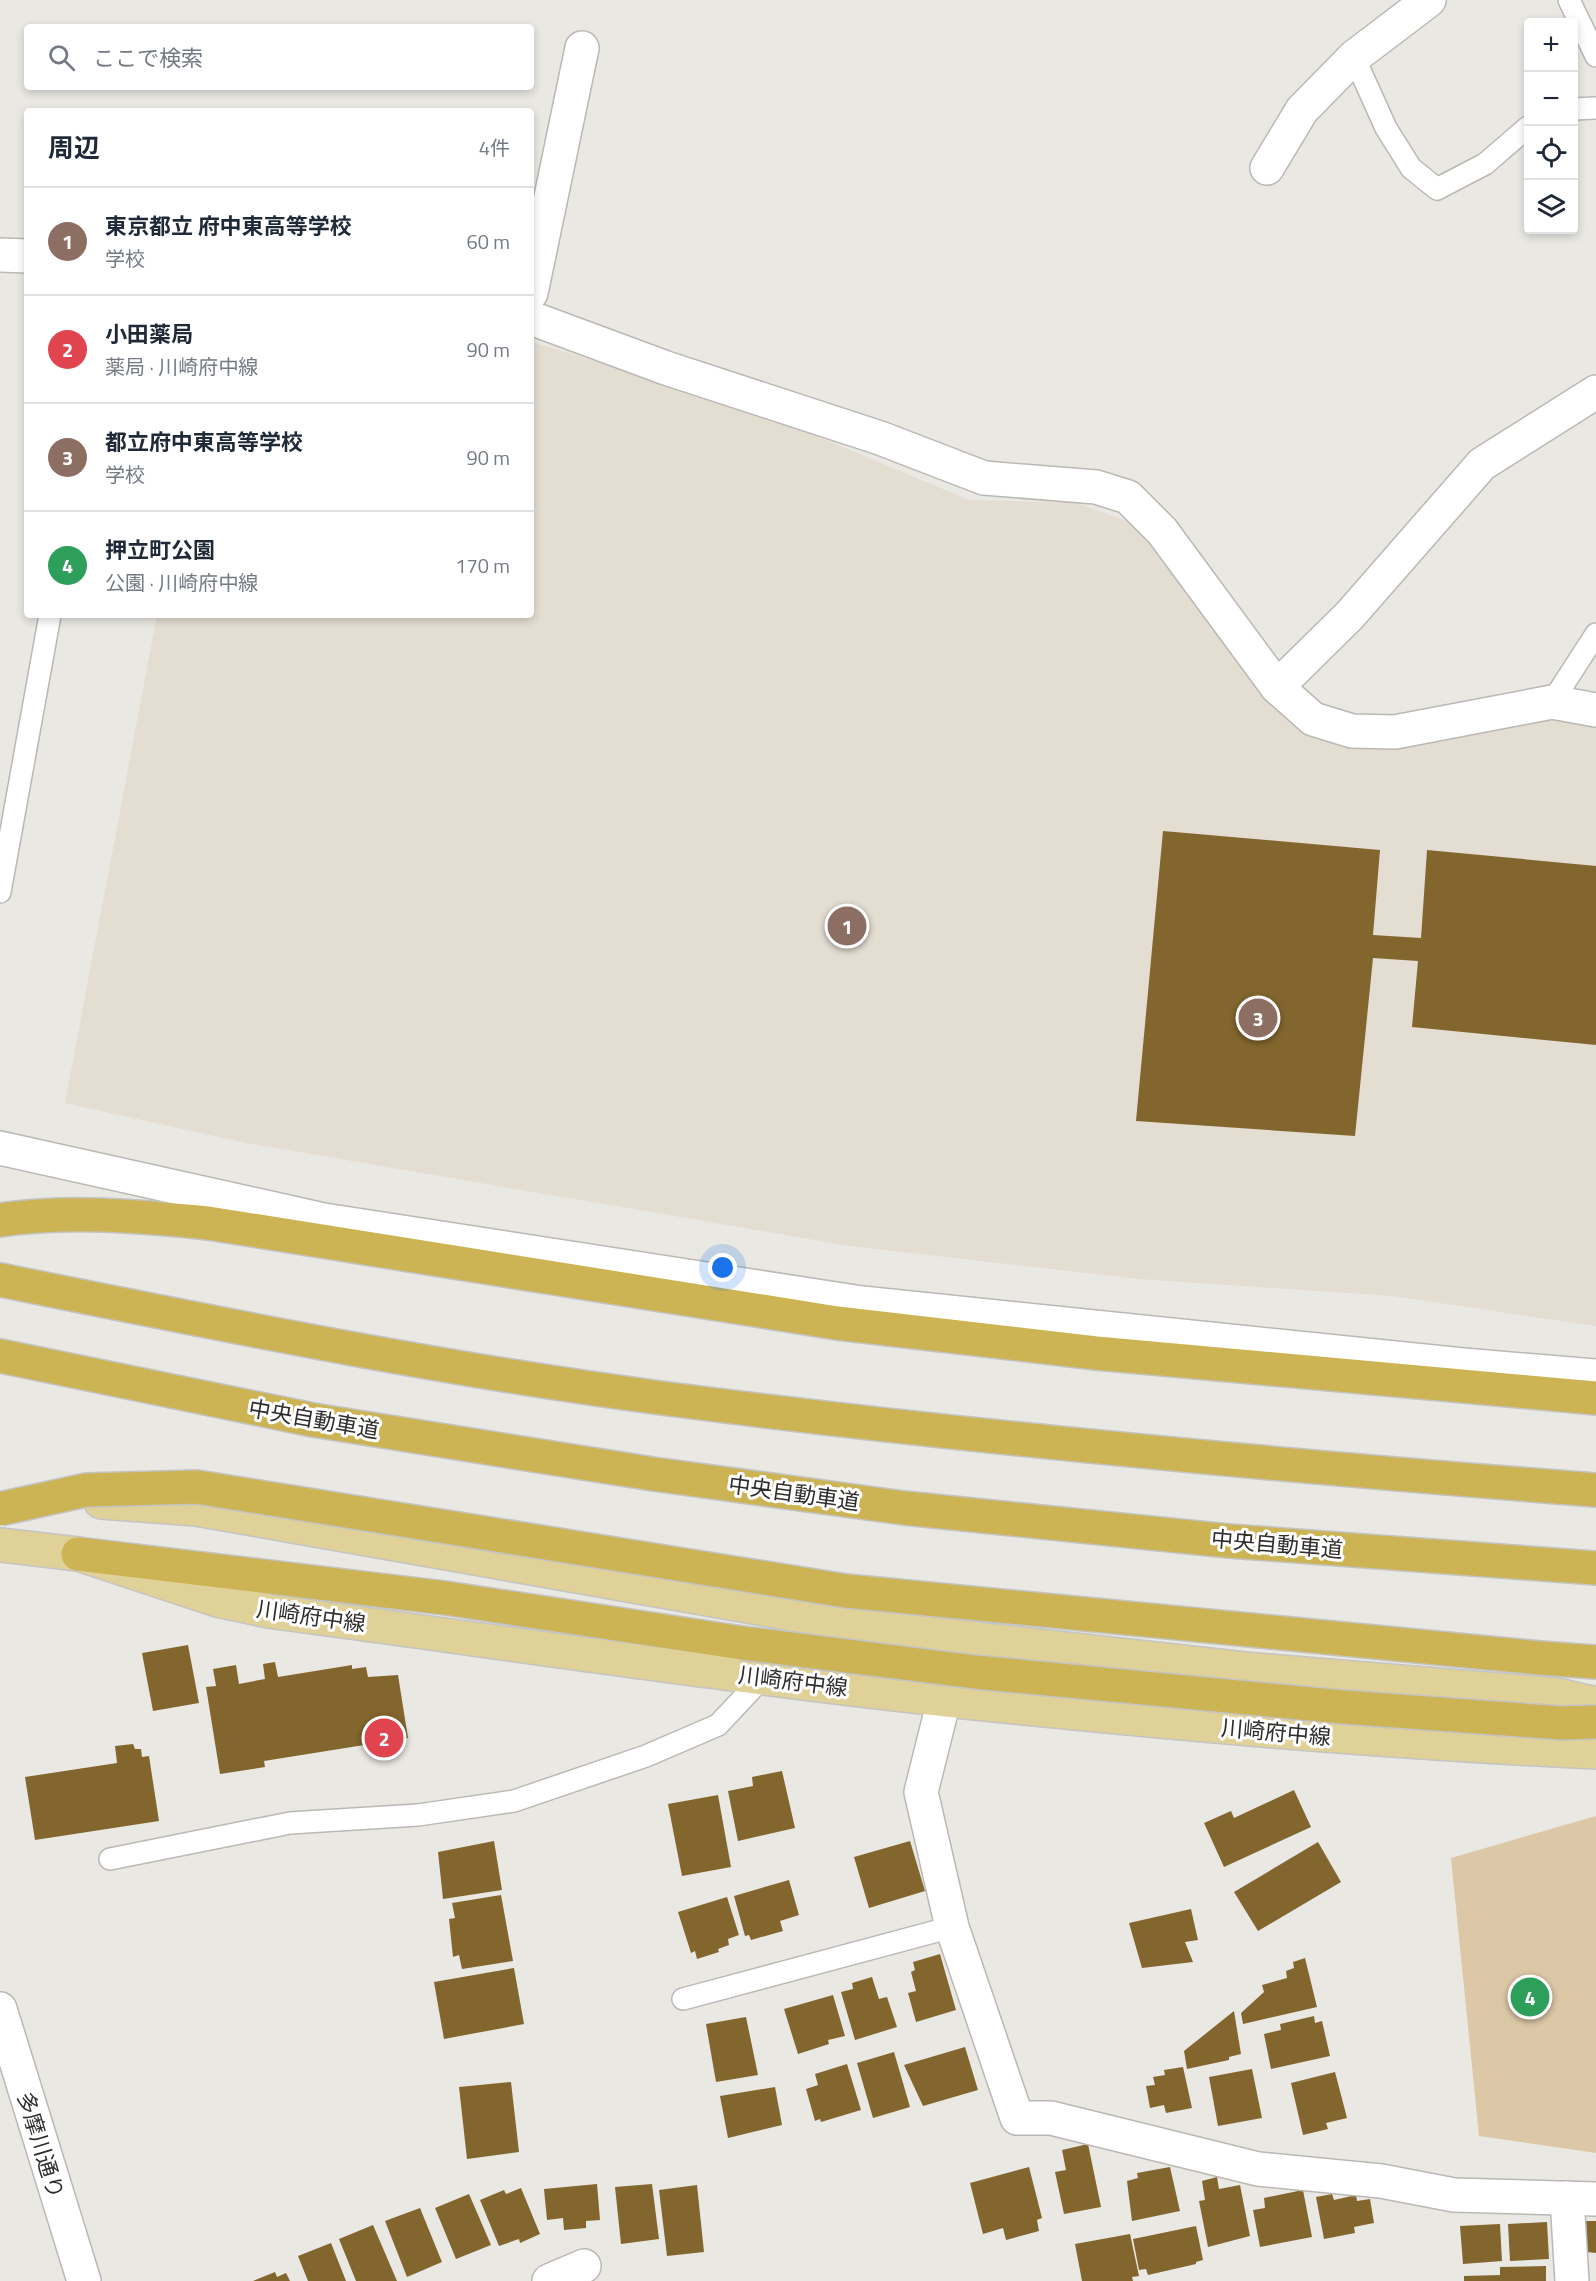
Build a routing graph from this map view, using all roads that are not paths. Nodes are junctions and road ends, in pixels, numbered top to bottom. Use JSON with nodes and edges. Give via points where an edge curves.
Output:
{"nodes":[{"id":1,"x":1430,"y":0,"type":"edge"},
{"id":2,"x":1569,"y":0,"type":"edge"},
{"id":3,"x":1588,"y":17,"type":"edge"},
{"id":4,"x":582,"y":48,"type":"dead end"},
{"id":5,"x":1596,"y":56,"type":"edge"},
{"id":6,"x":1354,"y":57,"type":"junction"},
{"id":7,"x":1596,"y":108,"type":"edge"},
{"id":8,"x":1578,"y":109,"type":"edge"},
{"id":9,"x":1524,"y":130,"type":"edge"},
{"id":10,"x":1267,"y":168,"type":"dead end"},
{"id":11,"x":0,"y":255,"type":"edge"},
{"id":12,"x":24,"y":256,"type":"edge"},
{"id":13,"x":534,"y":279,"type":"edge"},
{"id":14,"x":534,"y":319,"type":"edge"},
{"id":15,"x":1596,"y":392,"type":"edge"},
{"id":16,"x":49,"y":618,"type":"edge"},
{"id":17,"x":1596,"y":634,"type":"edge"},
{"id":18,"x":1277,"y":687,"type":"junction"},
{"id":19,"x":1551,"y":702,"type":"junction"},
{"id":20,"x":1596,"y":710,"type":"edge"},
{"id":21,"x":0,"y":892,"type":"edge"},
{"id":22,"x":0,"y":1148,"type":"edge"},
{"id":23,"x":0,"y":1220,"type":"edge"},
{"id":24,"x":0,"y":1280,"type":"edge"},
{"id":25,"x":0,"y":1356,"type":"edge"},
{"id":26,"x":1596,"y":1376,"type":"edge"},
{"id":27,"x":1596,"y":1398,"type":"edge"},
{"id":28,"x":1596,"y":1490,"type":"edge"},
{"id":29,"x":0,"y":1500,"type":"edge"},
{"id":30,"x":0,"y":1509,"type":"edge"},
{"id":31,"x":0,"y":1545,"type":"edge"},
{"id":32,"x":78,"y":1554,"type":"junction"},
{"id":33,"x":1596,"y":1568,"type":"edge"},
{"id":34,"x":1596,"y":1662,"type":"edge"},
{"id":35,"x":1245,"y":1669,"type":"junction"},
{"id":36,"x":764,"y":1677,"type":"junction"},
{"id":37,"x":944,"y":1700,"type":"junction"},
{"id":38,"x":1596,"y":1704,"type":"edge"},
{"id":39,"x":1596,"y":1722,"type":"edge"},
{"id":40,"x":1240,"y":1729,"type":"junction"},
{"id":41,"x":1596,"y":1752,"type":"edge"},
{"id":42,"x":110,"y":1859,"type":"dead end"},
{"id":43,"x":952,"y":1927,"type":"junction"},
{"id":44,"x":683,"y":1999,"type":"dead end"},
{"id":45,"x":0,"y":2009,"type":"edge"},
{"id":46,"x":1582,"y":2198,"type":"edge"},
{"id":47,"x":584,"y":2266,"type":"dead end"},
{"id":48,"x":84,"y":2281,"type":"edge"},
{"id":49,"x":549,"y":2281,"type":"edge"},
{"id":50,"x":1572,"y":2281,"type":"edge"}],
"edges":[{"from":1,"to":6,"type":"street"},
{"from":2,"to":3,"type":"lane"},
{"from":3,"to":5,"type":"lane"},
{"from":4,"to":13,"type":"street"},
{"from":6,"to":9,"type":"lane","via":[[1386,128],[1411,168],[1437,189],[1485,164]]},
{"from":6,"to":10,"type":"street","via":[[1302,110]]},
{"from":7,"to":8,"type":"lane"},
{"from":11,"to":12,"type":"street"},
{"from":14,"to":18,"type":"street","via":[[666,368],[880,438],[984,478],[1096,487],[1128,497],[1162,531]]},
{"from":15,"to":18,"type":"street","via":[[1482,464],[1350,615]]},
{"from":16,"to":21,"type":"lane"},
{"from":17,"to":19,"type":"lane"},
{"from":18,"to":19,"type":"street","via":[[1313,719],[1352,731],[1395,732]]},
{"from":19,"to":20,"type":"street"},
{"from":22,"to":26,"type":"street","via":[[324,1220],[862,1303]]},
{"from":23,"to":27,"type":"highway","via":[[38,1215],[122,1214],[208,1223],[837,1323],[1096,1353]]},
{"from":24,"to":28,"type":"highway","via":[[327,1345],[658,1397],[1228,1461]]},
{"from":25,"to":33,"type":"highway","name":"中央自動車道","via":[[313,1420],[893,1507],[1229,1541]]},
{"from":29,"to":35,"type":"main road","via":[[94,1501],[196,1509],[860,1626]]},
{"from":30,"to":34,"type":"highway","bridge":true,"via":[[86,1490],[197,1487],[846,1591]]},
{"from":31,"to":32,"type":"main road","name":"川崎府中線"},
{"from":32,"to":36,"type":"main road","name":"川崎府中線","via":[[187,1591],[268,1611]]},
{"from":32,"to":39,"type":"highway","bridge":true,"via":[[445,1598],[742,1643],[975,1672],[1307,1704]]},
{"from":35,"to":38,"type":"main road","via":[[1479,1687],[1558,1695]]},
{"from":35,"to":40,"type":"main road"},
{"from":36,"to":37,"type":"main road","name":"川崎府中線"},
{"from":36,"to":42,"type":"lane","via":[[718,1725],[646,1756],[514,1801],[418,1815],[290,1823]]},
{"from":37,"to":40,"type":"main road","name":"川崎府中線"},
{"from":37,"to":43,"type":"street","via":[[921,1792]]},
{"from":40,"to":41,"type":"main road","name":"川崎府中線"},
{"from":43,"to":44,"type":"lane"},
{"from":43,"to":46,"type":"street","via":[[1017,2118],[1051,2118],[1258,2169],[1381,2181],[1454,2195]]},
{"from":45,"to":48,"type":"street","name":"多摩川通り"},
{"from":46,"to":50,"type":"street"},
{"from":47,"to":49,"type":"street"}]}
